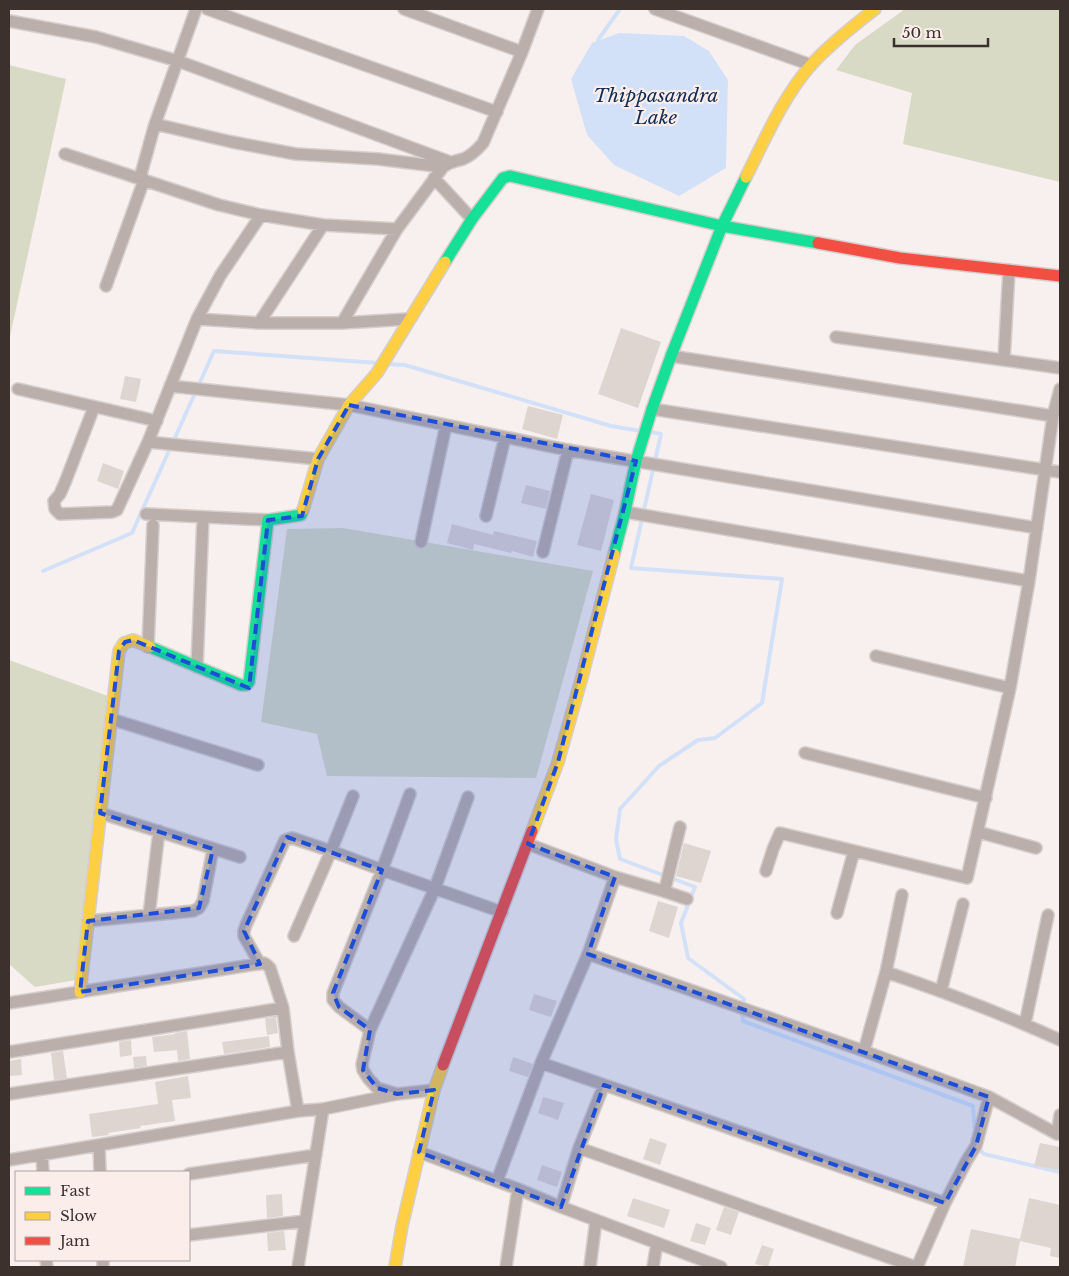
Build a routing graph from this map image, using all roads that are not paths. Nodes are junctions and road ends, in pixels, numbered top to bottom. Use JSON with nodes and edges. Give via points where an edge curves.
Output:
{"nodes":[{"id":1,"x":10,"y":9,"type":"edge"},
{"id":2,"x":196,"y":9,"type":"edge"},
{"id":3,"x":208,"y":9,"type":"edge"},
{"id":4,"x":404,"y":9,"type":"edge"},
{"id":5,"x":538,"y":9,"type":"edge"},
{"id":6,"x":655,"y":9,"type":"edge"},
{"id":7,"x":875,"y":9,"type":"edge"},
{"id":8,"x":9,"y":20,"type":"edge"},
{"id":9,"x":522,"y":52,"type":"junction"},
{"id":10,"x":178,"y":60,"type":"junction"},
{"id":11,"x":811,"y":65,"type":"junction"},
{"id":12,"x":497,"y":112,"type":"junction"},
{"id":13,"x":155,"y":124,"type":"junction"},
{"id":14,"x":65,"y":154,"type":"dead end"},
{"id":15,"x":447,"y":164,"type":"junction"},
{"id":16,"x":434,"y":178,"type":"junction"},
{"id":17,"x":144,"y":180,"type":"junction"},
{"id":18,"x":261,"y":215,"type":"junction"},
{"id":19,"x":472,"y":219,"type":"junction"},
{"id":20,"x":323,"y":225,"type":"junction"},
{"id":21,"x":722,"y":226,"type":"junction"},
{"id":22,"x":396,"y":229,"type":"junction"},
{"id":23,"x":1009,"y":270,"type":"junction"},
{"id":24,"x":1060,"y":276,"type":"edge"},
{"id":25,"x":106,"y":286,"type":"dead end"},
{"id":26,"x":197,"y":319,"type":"junction"},
{"id":27,"x":409,"y":319,"type":"junction"},
{"id":28,"x":342,"y":322,"type":"junction"},
{"id":29,"x":259,"y":323,"type":"junction"},
{"id":30,"x":836,"y":337,"type":"dead end"},
{"id":31,"x":671,"y":356,"type":"junction"},
{"id":32,"x":1004,"y":360,"type":"junction"},
{"id":33,"x":1060,"y":368,"type":"edge"},
{"id":34,"x":170,"y":386,"type":"junction"},
{"id":35,"x":1060,"y":389,"type":"edge"},
{"id":36,"x":18,"y":390,"type":"dead end"},
{"id":37,"x":349,"y":405,"type":"junction"},
{"id":38,"x":94,"y":407,"type":"junction"},
{"id":39,"x":650,"y":414,"type":"junction"},
{"id":40,"x":1053,"y":416,"type":"junction"},
{"id":41,"x":157,"y":421,"type":"junction"},
{"id":42,"x":446,"y":425,"type":"junction"},
{"id":43,"x":505,"y":437,"type":"junction"},
{"id":44,"x":148,"y":442,"type":"junction"},
{"id":45,"x":568,"y":450,"type":"junction"},
{"id":46,"x":318,"y":460,"type":"junction"},
{"id":47,"x":636,"y":461,"type":"junction"},
{"id":48,"x":1046,"y":470,"type":"junction"},
{"id":49,"x":1060,"y":472,"type":"edge"},
{"id":50,"x":625,"y":512,"type":"junction"},
{"id":51,"x":146,"y":514,"type":"dead end"},
{"id":52,"x":486,"y":516,"type":"dead end"},
{"id":53,"x":203,"y":517,"type":"junction"},
{"id":54,"x":268,"y":520,"type":"junction"},
{"id":55,"x":153,"y":525,"type":"dead end"},
{"id":56,"x":1037,"y":528,"type":"junction"},
{"id":57,"x":421,"y":542,"type":"dead end"},
{"id":58,"x":544,"y":552,"type":"dead end"},
{"id":59,"x":1028,"y":581,"type":"junction"},
{"id":60,"x":148,"y":647,"type":"junction"},
{"id":61,"x":876,"y":656,"type":"dead end"},
{"id":62,"x":197,"y":667,"type":"junction"},
{"id":63,"x":1010,"y":688,"type":"junction"},
{"id":64,"x":111,"y":719,"type":"junction"},
{"id":65,"x":805,"y":753,"type":"dead end"},
{"id":66,"x":258,"y":765,"type":"dead end"},
{"id":67,"x":410,"y":794,"type":"dead end"},
{"id":68,"x":353,"y":796,"type":"dead end"},
{"id":69,"x":468,"y":798,"type":"dead end"},
{"id":70,"x":986,"y":798,"type":"junction"},
{"id":71,"x":100,"y":813,"type":"junction"},
{"id":72,"x":680,"y":827,"type":"dead end"},
{"id":73,"x":159,"y":832,"type":"junction"},
{"id":74,"x":978,"y":832,"type":"junction"},
{"id":75,"x":528,"y":844,"type":"junction"},
{"id":76,"x":1036,"y":848,"type":"dead end"},
{"id":77,"x":213,"y":849,"type":"junction"},
{"id":78,"x":854,"y":850,"type":"junction"},
{"id":79,"x":331,"y":851,"type":"junction"},
{"id":80,"x":240,"y":857,"type":"dead end"},
{"id":81,"x":382,"y":870,"type":"junction"},
{"id":82,"x":766,"y":871,"type":"dead end"},
{"id":83,"x":615,"y":877,"type":"junction"},
{"id":84,"x":434,"y":888,"type":"junction"},
{"id":85,"x":664,"y":888,"type":"junction"},
{"id":86,"x":902,"y":895,"type":"dead end"},
{"id":87,"x":687,"y":899,"type":"dead end"},
{"id":88,"x":963,"y":904,"type":"dead end"},
{"id":89,"x":502,"y":912,"type":"junction"},
{"id":90,"x":837,"y":913,"type":"dead end"},
{"id":91,"x":149,"y":915,"type":"junction"},
{"id":92,"x":1048,"y":915,"type":"dead end"},
{"id":93,"x":88,"y":921,"type":"junction"},
{"id":94,"x":294,"y":936,"type":"dead end"},
{"id":95,"x":588,"y":954,"type":"junction"},
{"id":96,"x":260,"y":964,"type":"junction"},
{"id":97,"x":886,"y":972,"type":"junction"},
{"id":98,"x":941,"y":991,"type":"junction"},
{"id":99,"x":80,"y":992,"type":"junction"},
{"id":100,"x":9,"y":1003,"type":"edge"},
{"id":101,"x":283,"y":1008,"type":"junction"},
{"id":102,"x":1025,"y":1024,"type":"junction"},
{"id":103,"x":370,"y":1030,"type":"junction"},
{"id":104,"x":1060,"y":1040,"type":"edge"},
{"id":105,"x":864,"y":1051,"type":"junction"},
{"id":106,"x":9,"y":1052,"type":"edge"},
{"id":107,"x":288,"y":1052,"type":"junction"},
{"id":108,"x":541,"y":1063,"type":"junction"},
{"id":109,"x":604,"y":1085,"type":"junction"},
{"id":110,"x":434,"y":1090,"type":"junction"},
{"id":111,"x":9,"y":1094,"type":"edge"},
{"id":112,"x":397,"y":1094,"type":"junction"},
{"id":113,"x":989,"y":1097,"type":"junction"},
{"id":114,"x":323,"y":1109,"type":"junction"},
{"id":115,"x":298,"y":1111,"type":"junction"},
{"id":116,"x":1060,"y":1115,"type":"edge"},
{"id":117,"x":1058,"y":1134,"type":"edge"},
{"id":118,"x":100,"y":1146,"type":"junction"},
{"id":119,"x":579,"y":1148,"type":"junction"},
{"id":120,"x":419,"y":1152,"type":"junction"},
{"id":121,"x":42,"y":1155,"type":"junction"},
{"id":122,"x":316,"y":1155,"type":"junction"},
{"id":123,"x":9,"y":1160,"type":"edge"},
{"id":124,"x":43,"y":1171,"type":"edge"},
{"id":125,"x":100,"y":1171,"type":"edge"},
{"id":126,"x":190,"y":1174,"type":"edge"},
{"id":127,"x":497,"y":1181,"type":"junction"},
{"id":128,"x":518,"y":1189,"type":"junction"},
{"id":129,"x":945,"y":1203,"type":"junction"},
{"id":130,"x":561,"y":1207,"type":"junction"},
{"id":131,"x":596,"y":1220,"type":"junction"},
{"id":132,"x":305,"y":1221,"type":"junction"},
{"id":133,"x":190,"y":1235,"type":"edge"},
{"id":134,"x":657,"y":1243,"type":"junction"},
{"id":135,"x":298,"y":1267,"type":"edge"},
{"id":136,"x":395,"y":1267,"type":"edge"},
{"id":137,"x":506,"y":1267,"type":"edge"},
{"id":138,"x":590,"y":1267,"type":"edge"},
{"id":139,"x":653,"y":1267,"type":"edge"},
{"id":140,"x":720,"y":1267,"type":"edge"},
{"id":141,"x":917,"y":1267,"type":"edge"}],
"edges":[{"from":1,"to":8,"type":"street"},
{"from":2,"to":10,"type":"street"},
{"from":3,"to":12,"type":"street"},
{"from":4,"to":9,"type":"street"},
{"from":5,"to":9,"type":"street"},
{"from":6,"to":11,"type":"street"},
{"from":7,"to":11,"type":"street","via":[[846,30]]},
{"from":8,"to":10,"type":"street","via":[[96,37]]},
{"from":9,"to":12,"type":"street"},
{"from":10,"to":13,"type":"street"},
{"from":10,"to":15,"type":"street"},
{"from":11,"to":21,"type":"street","via":[[788,96]]},
{"from":12,"to":15,"type":"street","via":[[483,143],[474,153]]},
{"from":13,"to":15,"type":"street","via":[[296,154]]},
{"from":13,"to":17,"type":"street","via":[[141,174]]},
{"from":14,"to":17,"type":"street"},
{"from":15,"to":16,"type":"street"},
{"from":16,"to":19,"type":"street"},
{"from":16,"to":22,"type":"street"},
{"from":17,"to":18,"type":"street"},
{"from":17,"to":25,"type":"street"},
{"from":18,"to":20,"type":"street"},
{"from":18,"to":26,"type":"street","via":[[220,276]]},
{"from":19,"to":21,"type":"street","via":[[503,178],[510,176]]},
{"from":19,"to":27,"type":"street"},
{"from":20,"to":22,"type":"street"},
{"from":20,"to":29,"type":"street"},
{"from":21,"to":23,"type":"street","via":[[900,258]]},
{"from":21,"to":31,"type":"street"},
{"from":22,"to":28,"type":"street"},
{"from":23,"to":24,"type":"street"},
{"from":23,"to":32,"type":"street"},
{"from":26,"to":29,"type":"street"},
{"from":26,"to":34,"type":"street"},
{"from":27,"to":28,"type":"street"},
{"from":27,"to":37,"type":"street","via":[[377,373]]},
{"from":28,"to":29,"type":"street"},
{"from":30,"to":32,"type":"street"},
{"from":31,"to":39,"type":"street"},
{"from":31,"to":40,"type":"street"},
{"from":32,"to":33,"type":"street"},
{"from":34,"to":37,"type":"street"},
{"from":34,"to":41,"type":"street"},
{"from":35,"to":40,"type":"street"},
{"from":36,"to":38,"type":"street"},
{"from":37,"to":42,"type":"street"},
{"from":37,"to":46,"type":"street"},
{"from":38,"to":41,"type":"street"},
{"from":38,"to":44,"type":"street","via":[[66,480],[54,501],[54,509],[60,514],[116,510]]},
{"from":39,"to":47,"type":"street"},
{"from":39,"to":48,"type":"street"},
{"from":40,"to":48,"type":"street"},
{"from":41,"to":44,"type":"street"},
{"from":42,"to":43,"type":"street"},
{"from":42,"to":57,"type":"street"},
{"from":43,"to":45,"type":"street"},
{"from":43,"to":52,"type":"street"},
{"from":44,"to":46,"type":"street"},
{"from":45,"to":47,"type":"street"},
{"from":45,"to":58,"type":"street"},
{"from":46,"to":54,"type":"street","via":[[304,512]]},
{"from":47,"to":50,"type":"street"},
{"from":47,"to":56,"type":"street"},
{"from":48,"to":49,"type":"street"},
{"from":48,"to":56,"type":"street"},
{"from":50,"to":59,"type":"street"},
{"from":50,"to":75,"type":"street","via":[[558,762]]},
{"from":51,"to":53,"type":"street"},
{"from":53,"to":54,"type":"street"},
{"from":53,"to":62,"type":"street"},
{"from":54,"to":62,"type":"street","via":[[249,682],[241,685]]},
{"from":55,"to":60,"type":"street"},
{"from":56,"to":59,"type":"street"},
{"from":59,"to":63,"type":"street"},
{"from":60,"to":62,"type":"street"},
{"from":60,"to":64,"type":"street","via":[[133,640],[121,645]]},
{"from":61,"to":63,"type":"street"},
{"from":63,"to":70,"type":"street"},
{"from":64,"to":66,"type":"street"},
{"from":64,"to":71,"type":"street"},
{"from":65,"to":70,"type":"street"},
{"from":67,"to":81,"type":"street"},
{"from":68,"to":79,"type":"street"},
{"from":69,"to":84,"type":"street"},
{"from":70,"to":74,"type":"street"},
{"from":71,"to":73,"type":"street"},
{"from":71,"to":93,"type":"street"},
{"from":72,"to":85,"type":"street"},
{"from":73,"to":77,"type":"street"},
{"from":73,"to":91,"type":"street"},
{"from":74,"to":76,"type":"street"},
{"from":74,"to":78,"type":"street","via":[[967,878]]},
{"from":75,"to":83,"type":"street"},
{"from":75,"to":89,"type":"street"},
{"from":77,"to":80,"type":"street"},
{"from":77,"to":91,"type":"street","via":[[199,908]]},
{"from":78,"to":82,"type":"street","via":[[780,833]]},
{"from":78,"to":90,"type":"street"},
{"from":79,"to":81,"type":"street"},
{"from":79,"to":94,"type":"street"},
{"from":79,"to":96,"type":"street","via":[[292,838],[285,840],[244,931]]},
{"from":81,"to":84,"type":"street"},
{"from":81,"to":103,"type":"street","via":[[333,993],[333,1000],[339,1007]]},
{"from":83,"to":85,"type":"street"},
{"from":83,"to":95,"type":"street"},
{"from":84,"to":89,"type":"street"},
{"from":84,"to":103,"type":"street"},
{"from":85,"to":87,"type":"street"},
{"from":86,"to":97,"type":"street"},
{"from":88,"to":98,"type":"street"},
{"from":89,"to":110,"type":"street"},
{"from":91,"to":93,"type":"street"},
{"from":92,"to":102,"type":"street"},
{"from":93,"to":99,"type":"street"},
{"from":95,"to":105,"type":"street"},
{"from":95,"to":108,"type":"street"},
{"from":96,"to":99,"type":"street"},
{"from":96,"to":101,"type":"street","via":[[270,968]]},
{"from":97,"to":98,"type":"street"},
{"from":97,"to":105,"type":"street"},
{"from":98,"to":102,"type":"street"},
{"from":99,"to":100,"type":"street"},
{"from":101,"to":106,"type":"street"},
{"from":101,"to":107,"type":"street"},
{"from":102,"to":104,"type":"street"},
{"from":103,"to":112,"type":"street","via":[[363,1070],[377,1088]]},
{"from":105,"to":113,"type":"street"},
{"from":107,"to":111,"type":"street"},
{"from":107,"to":115,"type":"street"},
{"from":108,"to":109,"type":"street"},
{"from":108,"to":127,"type":"street"},
{"from":109,"to":119,"type":"street"},
{"from":109,"to":129,"type":"street"},
{"from":110,"to":112,"type":"street"},
{"from":110,"to":120,"type":"street"},
{"from":112,"to":114,"type":"street"},
{"from":113,"to":117,"type":"street"},
{"from":113,"to":129,"type":"street","via":[[976,1146]]},
{"from":114,"to":115,"type":"street"},
{"from":114,"to":122,"type":"street"},
{"from":115,"to":118,"type":"street"},
{"from":116,"to":117,"type":"street"},
{"from":118,"to":121,"type":"street"},
{"from":118,"to":125,"type":"street"},
{"from":119,"to":130,"type":"street"},
{"from":119,"to":141,"type":"street"},
{"from":120,"to":127,"type":"street"},
{"from":120,"to":136,"type":"street"},
{"from":121,"to":123,"type":"street"},
{"from":121,"to":124,"type":"street"},
{"from":122,"to":126,"type":"street"},
{"from":122,"to":132,"type":"street"},
{"from":127,"to":128,"type":"street"},
{"from":128,"to":130,"type":"street"},
{"from":128,"to":137,"type":"street"},
{"from":129,"to":141,"type":"street"},
{"from":130,"to":131,"type":"street"},
{"from":131,"to":134,"type":"street"},
{"from":131,"to":138,"type":"street"},
{"from":132,"to":133,"type":"street"},
{"from":132,"to":135,"type":"street"},
{"from":134,"to":139,"type":"street"},
{"from":134,"to":140,"type":"street"}]}
